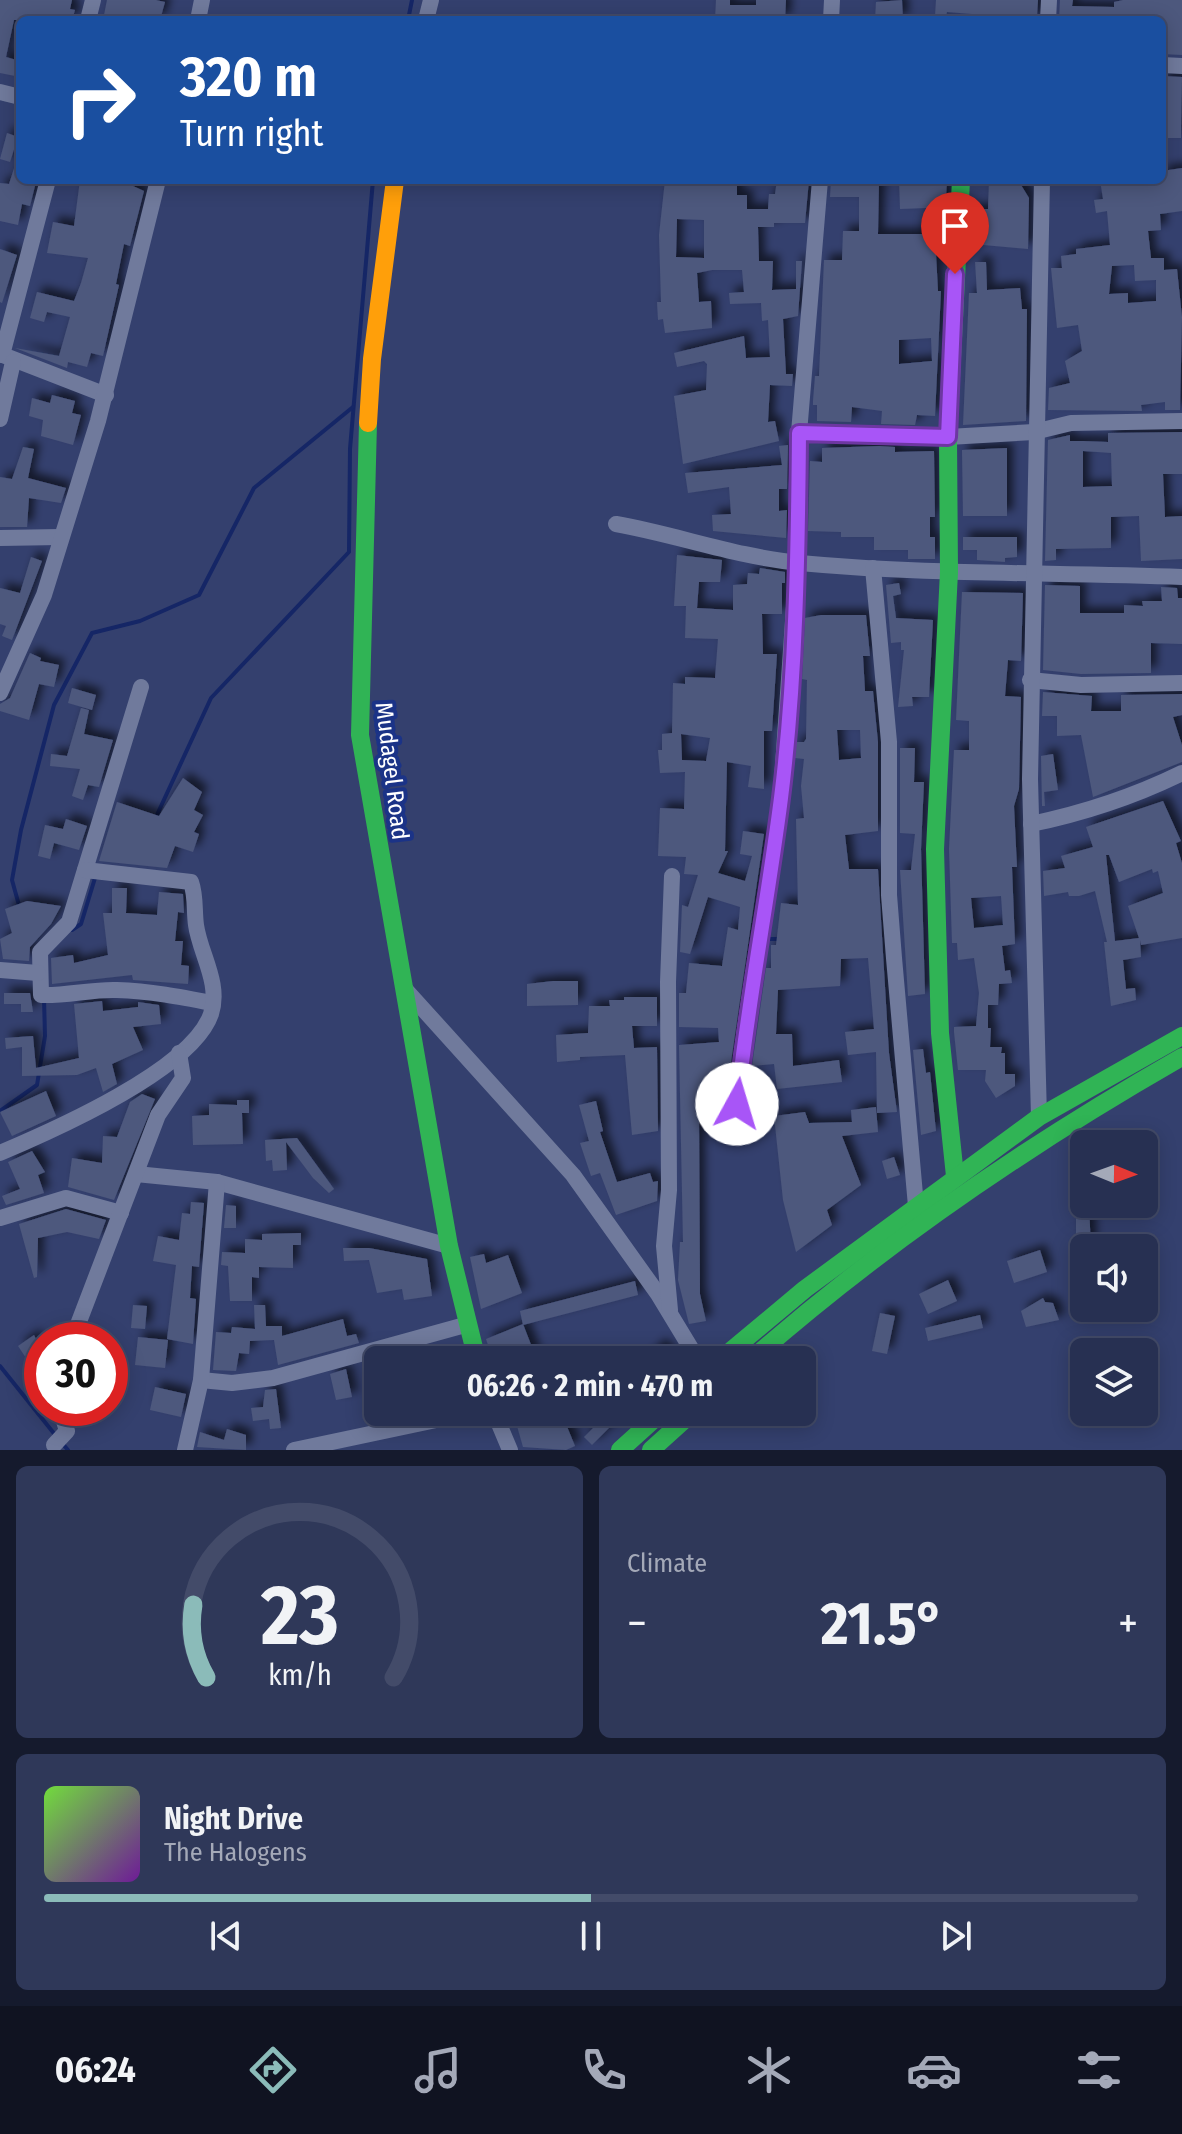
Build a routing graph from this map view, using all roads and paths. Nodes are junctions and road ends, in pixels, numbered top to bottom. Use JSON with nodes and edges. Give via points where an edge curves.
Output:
{"nodes":[{"id":1,"x":47,"y":184,"type":"edge"},
{"id":2,"x":157,"y":184,"type":"edge"},
{"id":3,"x":394,"y":184,"type":"edge"},
{"id":4,"x":820,"y":184,"type":"edge"},
{"id":5,"x":961,"y":184,"type":"edge"},
{"id":6,"x":1042,"y":184,"type":"edge"},
{"id":7,"x":5,"y":357,"type":"edge"},
{"id":8,"x":106,"y":395,"type":"junction"},
{"id":9,"x":0,"y":419,"type":"edge"},
{"id":10,"x":1182,"y":421,"type":"edge"},
{"id":11,"x":1034,"y":432,"type":"junction"},
{"id":12,"x":799,"y":433,"type":"junction"},
{"id":13,"x":948,"y":437,"type":"junction"},
{"id":14,"x":616,"y":524,"type":"dead end"},
{"id":15,"x":60,"y":537,"type":"junction"},
{"id":16,"x":0,"y":538,"type":"edge"},
{"id":17,"x":797,"y":563,"type":"junction"},
{"id":18,"x":873,"y":568,"type":"junction"},
{"id":19,"x":949,"y":572,"type":"junction"},
{"id":20,"x":1036,"y":574,"type":"junction"},
{"id":21,"x":1182,"y":577,"type":"edge"},
{"id":22,"x":1030,"y":680,"type":"junction"},
{"id":23,"x":1182,"y":683,"type":"edge"},
{"id":24,"x":141,"y":687,"type":"dead end"},
{"id":25,"x":0,"y":693,"type":"edge"},
{"id":26,"x":1182,"y":773,"type":"edge"},
{"id":27,"x":1031,"y":824,"type":"junction"},
{"id":28,"x":85,"y":870,"type":"junction"},
{"id":29,"x":672,"y":876,"type":"dead end"},
{"id":30,"x":0,"y":970,"type":"edge"},
{"id":31,"x":38,"y":973,"type":"junction"},
{"id":32,"x":404,"y":988,"type":"junction"},
{"id":33,"x":212,"y":1003,"type":"junction"},
{"id":34,"x":1182,"y":1036,"type":"edge"},
{"id":35,"x":179,"y":1053,"type":"junction"},
{"id":36,"x":1182,"y":1057,"type":"edge"},
{"id":37,"x":737,"y":1104,"type":"dead end"},
{"id":38,"x":1039,"y":1117,"type":"junction"},
{"id":39,"x":0,"y":1153,"type":"edge"},
{"id":40,"x":136,"y":1174,"type":"junction"},
{"id":41,"x":955,"y":1176,"type":"junction"},
{"id":42,"x":217,"y":1182,"type":"junction"},
{"id":43,"x":916,"y":1206,"type":"junction"},
{"id":44,"x":121,"y":1213,"type":"junction"},
{"id":45,"x":0,"y":1218,"type":"edge"},
{"id":46,"x":449,"y":1246,"type":"junction"},
{"id":47,"x":670,"y":1312,"type":"junction"},
{"id":48,"x":79,"y":1322,"type":"edge"},
{"id":49,"x":465,"y":1325,"type":"junction"},
{"id":50,"x":472,"y":1346,"type":"edge"},
{"id":51,"x":690,"y":1346,"type":"edge"},
{"id":52,"x":737,"y":1346,"type":"edge"},
{"id":53,"x":767,"y":1346,"type":"edge"},
{"id":54,"x":201,"y":1380,"type":"junction"},
{"id":55,"x":65,"y":1426,"type":"edge"},
{"id":56,"x":408,"y":1426,"type":"edge"},
{"id":57,"x":500,"y":1426,"type":"edge"},
{"id":58,"x":647,"y":1426,"type":"edge"},
{"id":59,"x":678,"y":1426,"type":"edge"},
{"id":60,"x":54,"y":1445,"type":"dead end"},
{"id":61,"x":185,"y":1450,"type":"edge"},
{"id":62,"x":294,"y":1450,"type":"edge"},
{"id":63,"x":510,"y":1450,"type":"edge"},
{"id":64,"x":620,"y":1450,"type":"edge"},
{"id":65,"x":651,"y":1450,"type":"edge"}],
"edges":[{"from":1,"to":7,"type":"street"},
{"from":2,"to":8,"type":"street"},
{"from":3,"to":32,"type":"street","name":"Mudagel Road","via":[[372,359],[358,699],[361,752]]},
{"from":4,"to":12,"type":"street"},
{"from":5,"to":13,"type":"street"},
{"from":6,"to":11,"type":"street"},
{"from":7,"to":8,"type":"street"},
{"from":7,"to":9,"type":"street"},
{"from":8,"to":15,"type":"street"},
{"from":10,"to":11,"type":"street","via":[[1071,423]]},
{"from":11,"to":13,"type":"street"},
{"from":11,"to":20,"type":"street"},
{"from":12,"to":13,"type":"street"},
{"from":12,"to":17,"type":"street"},
{"from":13,"to":19,"type":"street"},
{"from":14,"to":17,"type":"street"},
{"from":15,"to":16,"type":"street"},
{"from":15,"to":25,"type":"street","via":[[44,595]]},
{"from":17,"to":18,"type":"street"},
{"from":17,"to":37,"type":"street","via":[[781,795]]},
{"from":18,"to":19,"type":"street"},
{"from":18,"to":43,"type":"street","via":[[889,742],[893,948]]},
{"from":19,"to":20,"type":"street"},
{"from":19,"to":41,"type":"street","via":[[935,849],[940,1033]]},
{"from":20,"to":21,"type":"street"},
{"from":20,"to":22,"type":"street"},
{"from":22,"to":23,"type":"street"},
{"from":22,"to":27,"type":"street"},
{"from":24,"to":28,"type":"street"},
{"from":26,"to":27,"type":"street","via":[[1079,815]]},
{"from":27,"to":38,"type":"street"},
{"from":28,"to":31,"type":"street","via":[[69,922],[40,952]]},
{"from":28,"to":33,"type":"street","via":[[191,882]]},
{"from":29,"to":47,"type":"street","via":[[664,1246]]},
{"from":30,"to":31,"type":"street"},
{"from":31,"to":33,"type":"street","via":[[41,995],[113,990]]},
{"from":32,"to":46,"type":"street","name":"Mudagel Road"},
{"from":32,"to":47,"type":"street","via":[[573,1175]]},
{"from":33,"to":35,"type":"street","via":[[208,1020]]},
{"from":34,"to":38,"type":"street"},
{"from":35,"to":39,"type":"street","via":[[110,1104]]},
{"from":35,"to":40,"type":"street","via":[[183,1078],[158,1115]]},
{"from":36,"to":53,"type":"street","via":[[1017,1155],[821,1297]]},
{"from":38,"to":41,"type":"street"},
{"from":40,"to":42,"type":"street"},
{"from":40,"to":44,"type":"street"},
{"from":41,"to":43,"type":"street"},
{"from":42,"to":46,"type":"street"},
{"from":42,"to":54,"type":"street"},
{"from":43,"to":52,"type":"street"},
{"from":44,"to":45,"type":"street","via":[[66,1198]]},
{"from":44,"to":48,"type":"street"},
{"from":46,"to":49,"type":"street","name":"Mudagel Road"},
{"from":47,"to":51,"type":"street"},
{"from":49,"to":50,"type":"street","name":"Mudagel Road"},
{"from":49,"to":54,"type":"street","via":[[273,1378]]},
{"from":54,"to":61,"type":"street"},
{"from":55,"to":60,"type":"street"},
{"from":56,"to":62,"type":"street"},
{"from":57,"to":63,"type":"street"},
{"from":58,"to":64,"type":"street"},
{"from":59,"to":65,"type":"street"}]}
